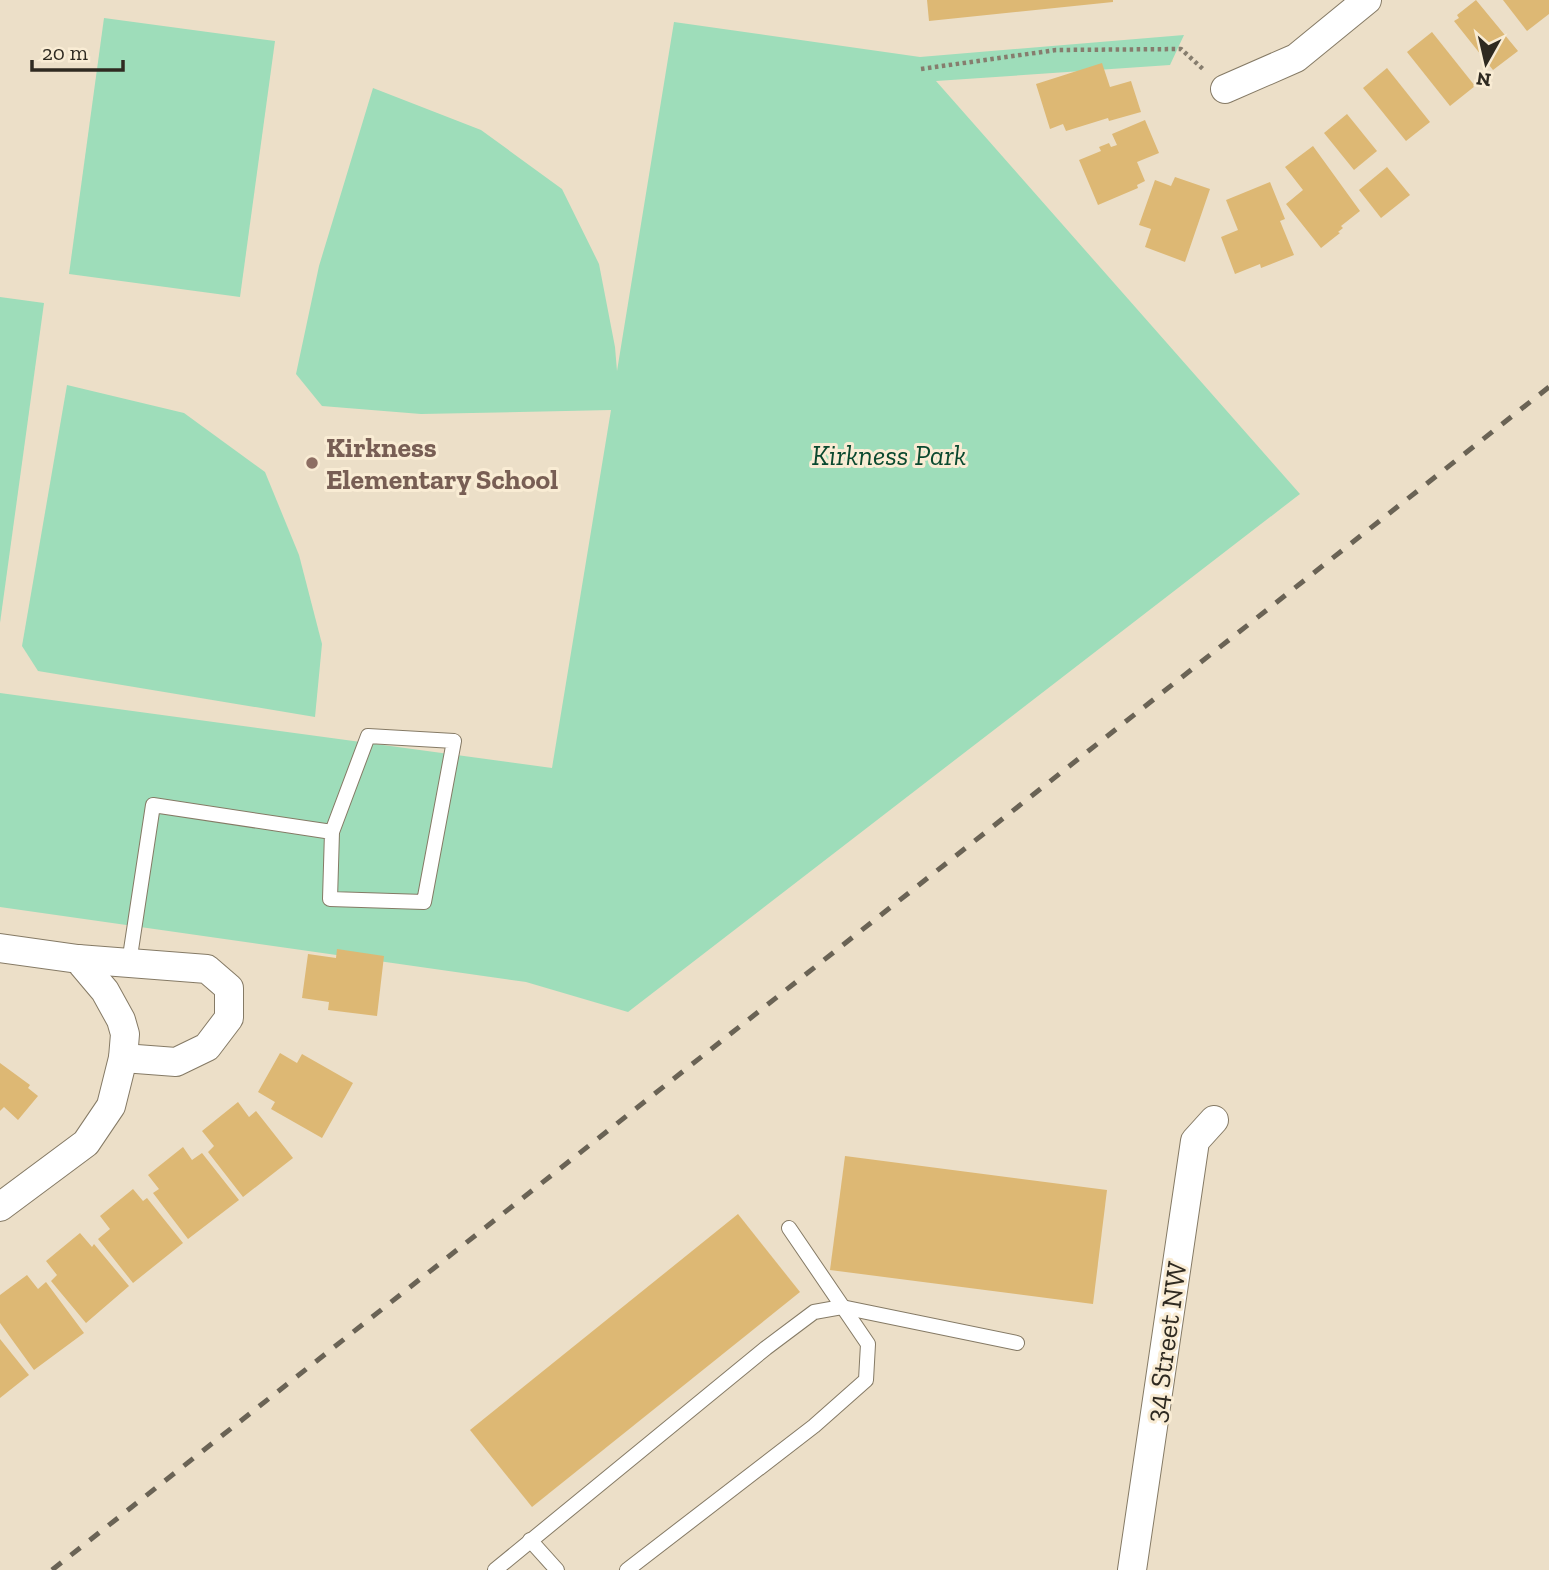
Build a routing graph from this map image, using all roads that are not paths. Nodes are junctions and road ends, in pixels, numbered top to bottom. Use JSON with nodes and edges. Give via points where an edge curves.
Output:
{"nodes":[{"id":1,"x":1367,"y":0,"type":"edge"},
{"id":2,"x":1225,"y":89,"type":"road end"},
{"id":3,"x":332,"y":832,"type":"junction"},
{"id":4,"x":0,"y":948,"type":"edge"},
{"id":5,"x":78,"y":958,"type":"junction"},
{"id":6,"x":129,"y":962,"type":"junction"},
{"id":7,"x":123,"y":1058,"type":"junction"},
{"id":8,"x":1214,"y":1120,"type":"dead end"},
{"id":9,"x":0,"y":1206,"type":"edge"},
{"id":10,"x":789,"y":1228,"type":"dead end"},
{"id":11,"x":842,"y":1307,"type":"junction"},
{"id":12,"x":1017,"y":1343,"type":"dead end"},
{"id":13,"x":530,"y":1540,"type":"junction"},
{"id":14,"x":495,"y":1570,"type":"edge"},
{"id":15,"x":557,"y":1570,"type":"edge"},
{"id":16,"x":627,"y":1570,"type":"edge"},
{"id":17,"x":1132,"y":1570,"type":"edge"}],
"edges":[{"from":1,"to":2,"type":"street","via":[[1296,58]]},
{"from":3,"to":3,"type":"lane","via":[[330,899],[424,902],[454,741],[368,736]]},
{"from":3,"to":6,"type":"lane","via":[[153,806]]},
{"from":4,"to":5,"type":"street"},
{"from":5,"to":6,"type":"street"},
{"from":5,"to":7,"type":"street","via":[[121,1020]]},
{"from":6,"to":7,"type":"street","via":[[207,969],[229,988],[229,1018],[207,1047],[176,1062]]},
{"from":7,"to":9,"type":"street","via":[[111,1106],[86,1143]]},
{"from":8,"to":17,"type":"street","name":"34 Street NW","via":[[1195,1141]]},
{"from":10,"to":11,"type":"lane"},
{"from":11,"to":12,"type":"lane"},
{"from":11,"to":13,"type":"lane","via":[[814,1312]]},
{"from":11,"to":16,"type":"lane","via":[[868,1344],[866,1380],[814,1426]]},
{"from":13,"to":14,"type":"lane"},
{"from":13,"to":15,"type":"lane"}]}
